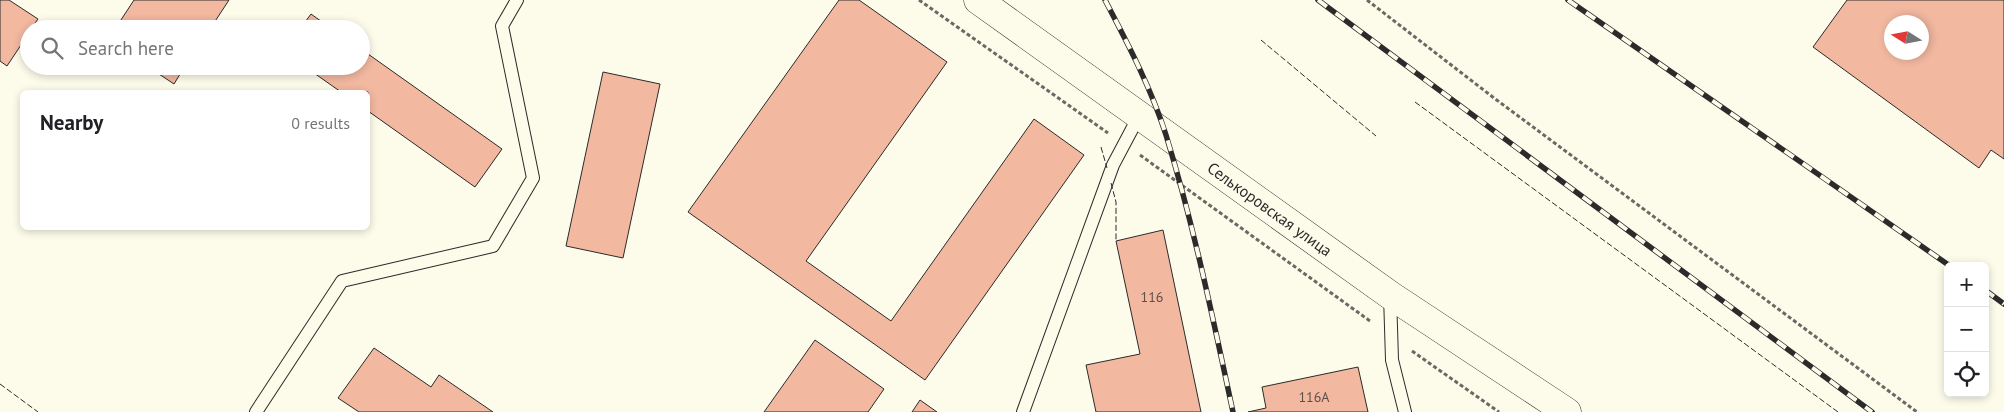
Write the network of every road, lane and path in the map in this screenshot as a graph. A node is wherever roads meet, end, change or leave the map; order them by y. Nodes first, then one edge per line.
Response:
1 (517, 0) edge
2 (919, 0) edge
3 (978, 0) edge
4 (1368, 0) edge
5 (1139, 116) junction
6 (1124, 144) junction
7 (1390, 295) junction
8 (1391, 336) junction
9 (256, 412) edge
10 (1023, 412) edge
11 (1405, 412) edge
12 (1499, 412) edge
13 (1567, 412) edge
14 (1917, 412) edge

1 - 9 lane
2 - 6 path
3 - 5 main road, Селькоровская улица
4 - 14 path
5 - 6 lane
5 - 7 main road, Селькоровская улица
6 - 8 path
6 - 10 lane
7 - 8 lane
7 - 13 main road, Селькоровская улица
8 - 11 lane
8 - 12 path

